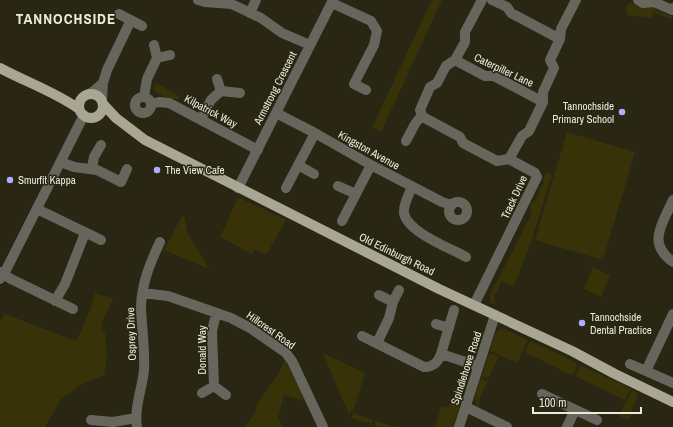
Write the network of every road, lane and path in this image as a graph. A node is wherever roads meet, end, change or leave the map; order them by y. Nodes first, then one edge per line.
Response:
1 (198, 0) edge
2 (256, 0) edge
3 (482, 0) edge
4 (492, 0) edge
5 (576, 0) edge
6 (638, 0) edge
7 (333, 2) edge
8 (673, 8) edge
9 (250, 13) junction
10 (119, 14) dead end
11 (131, 20) junction
12 (142, 26) dead end
13 (560, 39) junction
14 (154, 45) dead end
15 (310, 45) junction
16 (170, 55) dead end
17 (157, 58) junction
18 (455, 60) junction
19 (0, 68) edge
20 (217, 79) dead end
21 (103, 83) junction
22 (366, 90) dead end
23 (221, 91) junction
24 (240, 93) dead end
25 (88, 94) junction
26 (62, 97) junction
27 (102, 102) junction
28 (543, 102) junction
29 (82, 112) junction
30 (276, 112) junction
31 (422, 115) junction
32 (98, 116) junction
33 (116, 118) junction
34 (200, 119) junction
35 (315, 133) junction
36 (406, 140) dead end
37 (101, 145) dead end
38 (258, 150) junction
39 (509, 159) junction
40 (61, 162) junction
41 (298, 165) junction
42 (370, 165) junction
43 (92, 168) junction
44 (128, 169) dead end
45 (314, 174) dead end
46 (338, 186) dead end
47 (412, 187) junction
48 (238, 188) junction
49 (286, 188) dead end
50 (356, 194) junction
51 (673, 200) edge
52 (452, 205) dead end
53 (38, 209) junction
54 (342, 221) dead end
55 (85, 233) junction
56 (101, 240) dead end
57 (160, 242) dead end
58 (466, 256) dead end
59 (673, 262) edge
60 (1, 275) edge
61 (399, 290) dead end
62 (142, 293) junction
63 (379, 295) dead end
64 (56, 301) junction
65 (393, 302) junction
66 (474, 305) junction
67 (73, 309) dead end
68 (454, 310) dead end
69 (216, 314) junction
70 (673, 314) edge
71 (495, 315) junction
72 (436, 324) dead end
73 (449, 328) junction
74 (362, 336) dead end
75 (376, 343) junction
76 (441, 354) junction
77 (630, 364) dead end
78 (478, 366) junction
79 (646, 371) junction
80 (673, 383) edge
81 (214, 386) junction
82 (202, 393) dead end
83 (542, 394) dead end
84 (226, 395) dead end
85 (673, 402) edge
86 (466, 408) junction
87 (575, 410) junction
88 (91, 420) dead end
89 (596, 420) dead end
90 (136, 422) edge
91 (323, 427) edge
92 (459, 427) edge
93 (507, 427) edge
94 (567, 427) edge

1 - 9 street
2 - 9 street
3 - 18 street
4 - 13 street
5 - 13 street
6 - 8 street
7 - 15 street, Armstrong Crescent
7 - 22 street
9 - 15 street
10 - 11 street
11 - 12 street
11 - 21 street
13 - 28 street
14 - 17 street
15 - 30 street, Armstrong Crescent
16 - 17 street
17 - 34 street, Kilpatrick Way
18 - 28 street, Caterpiller Lane
18 - 31 street
19 - 26 main road
20 - 23 street
21 - 25 street
21 - 27 street
23 - 24 street
23 - 34 street
25 - 26 main road
25 - 27 main road, Old Edinburgh Road
25 - 29 main road
26 - 29 main road
27 - 32 main road
27 - 33 main road, Old Edinburgh Road
28 - 39 street
29 - 32 main road
29 - 40 street
30 - 35 street, Kingston Avenue
30 - 38 street, Armstrong Crescent
31 - 36 street
31 - 39 street, Track Drive
32 - 33 main road
33 - 48 main road, Old Edinburgh Road
34 - 38 street, Kilpatrick Way
35 - 41 street
35 - 42 street, Kingston Avenue
37 - 43 street
38 - 48 street, Armstrong Crescent
39 - 66 street, Track Drive
40 - 43 street
40 - 53 street
41 - 45 street
41 - 49 street
42 - 47 street, Kingston Avenue
42 - 50 street
43 - 44 street
46 - 50 street
47 - 52 street, Kingston Avenue
47 - 58 street
48 - 66 main road, Old Edinburgh Road
50 - 54 street
51 - 59 street
53 - 55 street
53 - 60 street
55 - 56 street
55 - 64 street
57 - 62 street, Osprey Drive
60 - 64 street
61 - 65 street
62 - 69 street, Hillcrest Road
62 - 90 street, Osprey Drive
63 - 65 street
64 - 67 street
65 - 75 street
66 - 71 main road, Old Edinburgh Road
68 - 73 street
69 - 81 street, Donald Way
69 - 91 street, Hillcrest Road
70 - 79 street
71 - 78 street, Spindlehowe Road
71 - 85 main road, Old Edinburgh Road
72 - 73 street
73 - 76 street
74 - 75 street
75 - 76 street
76 - 78 street
77 - 79 street
78 - 86 street, Spindlehowe Road
79 - 80 street
81 - 82 street, Donald Way
81 - 84 street, Donald Way
83 - 87 street
86 - 92 street, Spindlehowe Road
86 - 93 street
87 - 89 street
87 - 94 street
88 - 90 street

